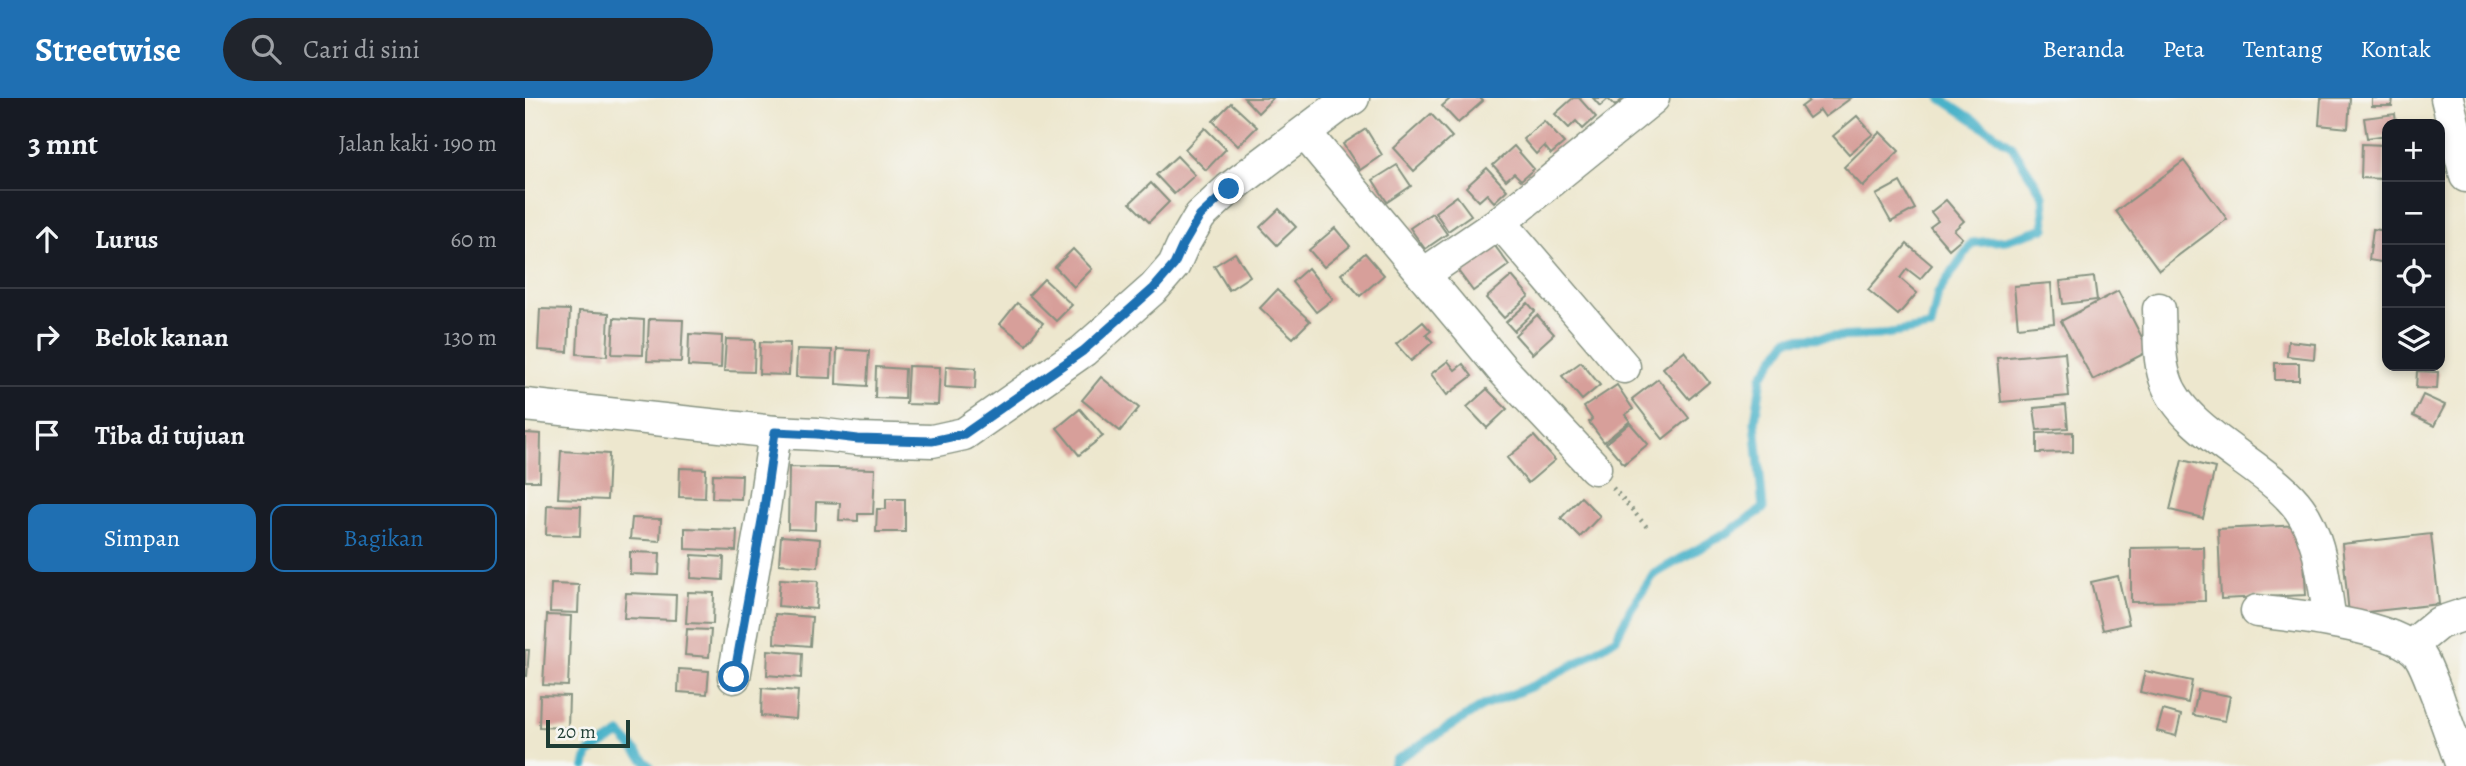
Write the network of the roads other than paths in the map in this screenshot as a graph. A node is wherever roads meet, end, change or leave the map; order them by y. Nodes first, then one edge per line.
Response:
1 (1353, 98) edge
2 (1653, 98) edge
3 (2447, 98) edge
4 (1305, 133) junction
5 (2466, 176) edge
6 (1500, 222) junction
7 (1423, 274) junction
8 (2159, 309) dead end
9 (1623, 367) dead end
10 (525, 405) edge
11 (775, 432) junction
12 (1595, 468) road end
13 (2257, 611) dead end
14 (2466, 614) edge
15 (2330, 620) junction
16 (2411, 646) junction
17 (734, 677) dead end
18 (2462, 766) edge

1 - 4 street
2 - 6 street
3 - 5 street
4 - 7 street
4 - 11 street
6 - 7 street
6 - 9 street
7 - 12 street
8 - 15 street
10 - 11 street
11 - 17 street
13 - 15 street
14 - 16 street
15 - 16 street
16 - 18 street

